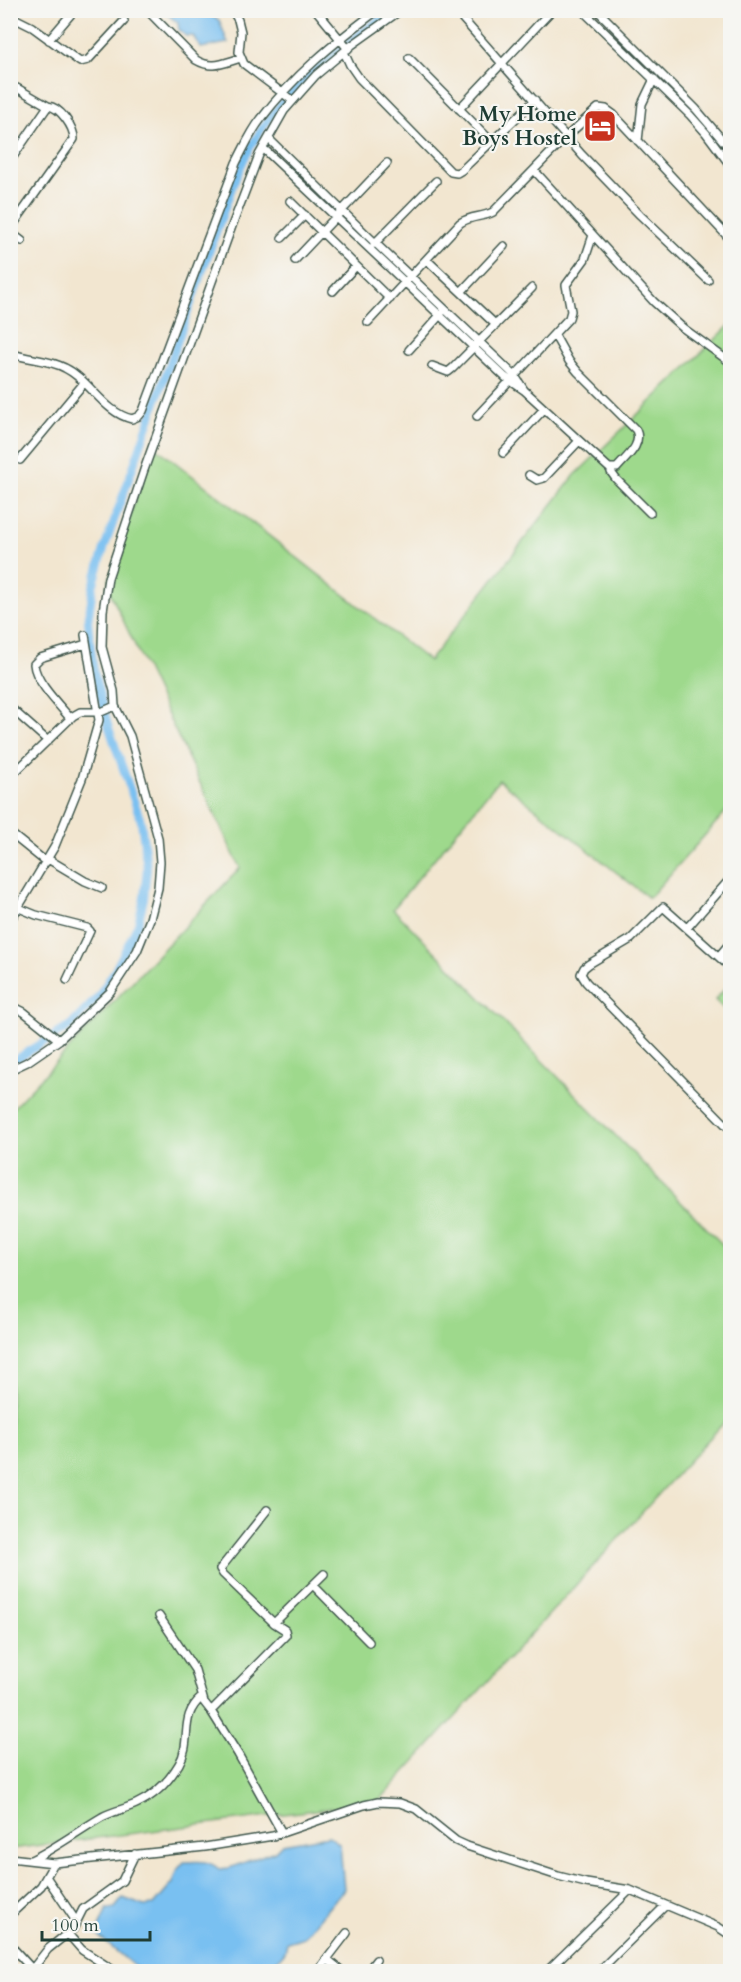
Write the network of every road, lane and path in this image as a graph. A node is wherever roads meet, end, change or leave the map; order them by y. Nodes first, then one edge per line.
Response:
1 (16, 10) edge
2 (147, 10) edge
3 (232, 10) edge
4 (316, 10) edge
5 (378, 10) edge
6 (401, 10) edge
7 (455, 10) edge
8 (552, 10) edge
9 (582, 10) edge
10 (597, 10) edge
11 (72, 14) dead end
12 (11, 16) edge
13 (124, 21) dead end
14 (49, 40) junction
15 (344, 46) junction
16 (409, 57) dead end
17 (241, 58) junction
18 (501, 63) junction
19 (654, 79) junction
20 (10, 89) edge
21 (287, 97) junction
22 (535, 100) junction
23 (48, 106) junction
24 (459, 109) junction
25 (567, 136) junction
26 (268, 139) junction
27 (638, 141) junction
28 (492, 142) junction
29 (263, 148) junction
30 (730, 149) edge
31 (10, 161) edge
32 (387, 163) dead end
33 (730, 165) edge
34 (534, 170) junction
35 (436, 181) dead end
36 (290, 201) dead end
37 (338, 213) junction
38 (305, 215) junction
39 (10, 231) edge
40 (321, 231) junction
41 (593, 235) junction
42 (282, 238) dead end
43 (730, 239) edge
44 (22, 241) dead end
45 (372, 246) junction
46 (504, 246) dead end
47 (295, 260) dead end
48 (427, 260) junction
49 (356, 266) junction
50 (411, 277) junction
51 (708, 280) dead end
52 (405, 283) junction
53 (532, 288) dead end
54 (333, 291) dead end
55 (461, 292) junction
56 (390, 299) junction
57 (442, 312) junction
58 (368, 322) dead end
59 (496, 325) junction
60 (554, 334) junction
61 (476, 345) junction
62 (409, 350) dead end
63 (10, 353) edge
64 (730, 362) edge
65 (432, 366) dead end
66 (513, 379) junction
67 (84, 382) junction
68 (544, 409) junction
69 (477, 416) dead end
70 (579, 441) junction
71 (503, 453) dead end
72 (20, 460) dead end
73 (612, 469) junction
74 (529, 475) dead end
75 (650, 513) dead end
76 (85, 635) dead end
77 (86, 644) junction
78 (115, 706) junction
79 (12, 709) edge
80 (102, 711) junction
81 (70, 718) junction
82 (48, 741) junction
83 (10, 777) edge
84 (10, 833) edge
85 (47, 860) junction
86 (730, 879) edge
87 (102, 888) dead end
88 (14, 914) edge
89 (687, 928) junction
90 (730, 943) edge
91 (718, 956) junction
92 (730, 967) edge
93 (67, 980) dead end
94 (10, 1005) edge
95 (55, 1037) junction
96 (10, 1070) edge
97 (727, 1126) dead end
98 (267, 1510) dead end
99 (324, 1574) dead end
100 (313, 1585) junction
101 (159, 1616) dead end
102 (274, 1623) junction
103 (369, 1642) dead end
104 (202, 1697) junction
105 (211, 1711) junction
106 (282, 1833) junction
107 (135, 1854) junction
108 (10, 1858) edge
109 (30, 1860) junction
110 (54, 1863) junction
111 (47, 1878) junction
112 (630, 1890) junction
113 (665, 1906) junction
114 (10, 1915) edge
115 (76, 1921) junction
116 (347, 1933) dead end
117 (68, 1934) junction
118 (730, 1935) edge
119 (10, 1945) edge
120 (327, 1959) junction
121 (376, 1960) dead end
122 (31, 1970) edge
123 (116, 1971) edge
124 (317, 1971) edge
125 (343, 1971) edge
126 (367, 1971) edge
127 (546, 1971) edge
128 (598, 1971) edge

1 - 12 street
2 - 17 street
3 - 17 street
4 - 15 street
5 - 15 street
6 - 15 street
7 - 18 street
8 - 18 street
9 - 19 street
10 - 30 street
11 - 14 street
12 - 14 street
13 - 14 street
15 - 21 street
15 - 21 street
15 - 28 street
16 - 24 street
17 - 21 street
18 - 22 street
18 - 24 street
19 - 27 street
19 - 33 street
20 - 23 street
21 - 26 street
21 - 67 street
22 - 25 street
22 - 28 street
23 - 31 street
23 - 39 street
24 - 28 street
25 - 27 street
25 - 34 street
25 - 51 street
26 - 29 street
26 - 37 street
27 - 43 street
29 - 37 street
29 - 78 street
32 - 37 street
34 - 41 street
34 - 48 street
35 - 45 street
36 - 38 street
37 - 40 street
37 - 45 street
38 - 40 street
38 - 42 street
39 - 44 street
40 - 47 street
40 - 49 street
41 - 60 street
41 - 64 street
45 - 50 street
45 - 52 street
46 - 55 street
48 - 50 street
48 - 55 street
49 - 54 street
49 - 56 street
50 - 52 street
50 - 57 street
52 - 56 street
52 - 57 street
53 - 59 street
55 - 59 street
56 - 58 street
57 - 61 street
57 - 62 street
59 - 61 street
60 - 66 street
60 - 73 street
61 - 65 street
61 - 66 street
63 - 67 street
66 - 68 street
66 - 69 street
67 - 72 street
68 - 70 street
68 - 71 street
70 - 73 street
70 - 74 street
73 - 75 street
76 - 77 street
77 - 80 street
77 - 81 street
78 - 80 street
78 - 95 street
79 - 82 street
80 - 81 street
80 - 85 street
81 - 82 street
82 - 83 street
84 - 85 street
85 - 87 street
85 - 88 street
86 - 89 street
88 - 93 street
89 - 91 street
89 - 97 street
90 - 91 street
91 - 92 street
94 - 95 street
95 - 96 street
98 - 102 street
99 - 100 street
100 - 102 street
100 - 103 street
101 - 104 street
102 - 105 street
104 - 105 street
104 - 109 street
105 - 106 street
106 - 107 street
106 - 112 street
107 - 110 street
107 - 115 street
108 - 109 street
109 - 110 street
110 - 111 street
111 - 114 street
111 - 115 street
112 - 113 street
112 - 127 street
113 - 118 street
113 - 128 street
115 - 117 street
116 - 120 street
117 - 122 street
117 - 123 street
119 - 122 street
120 - 124 street
120 - 125 street
121 - 126 street

